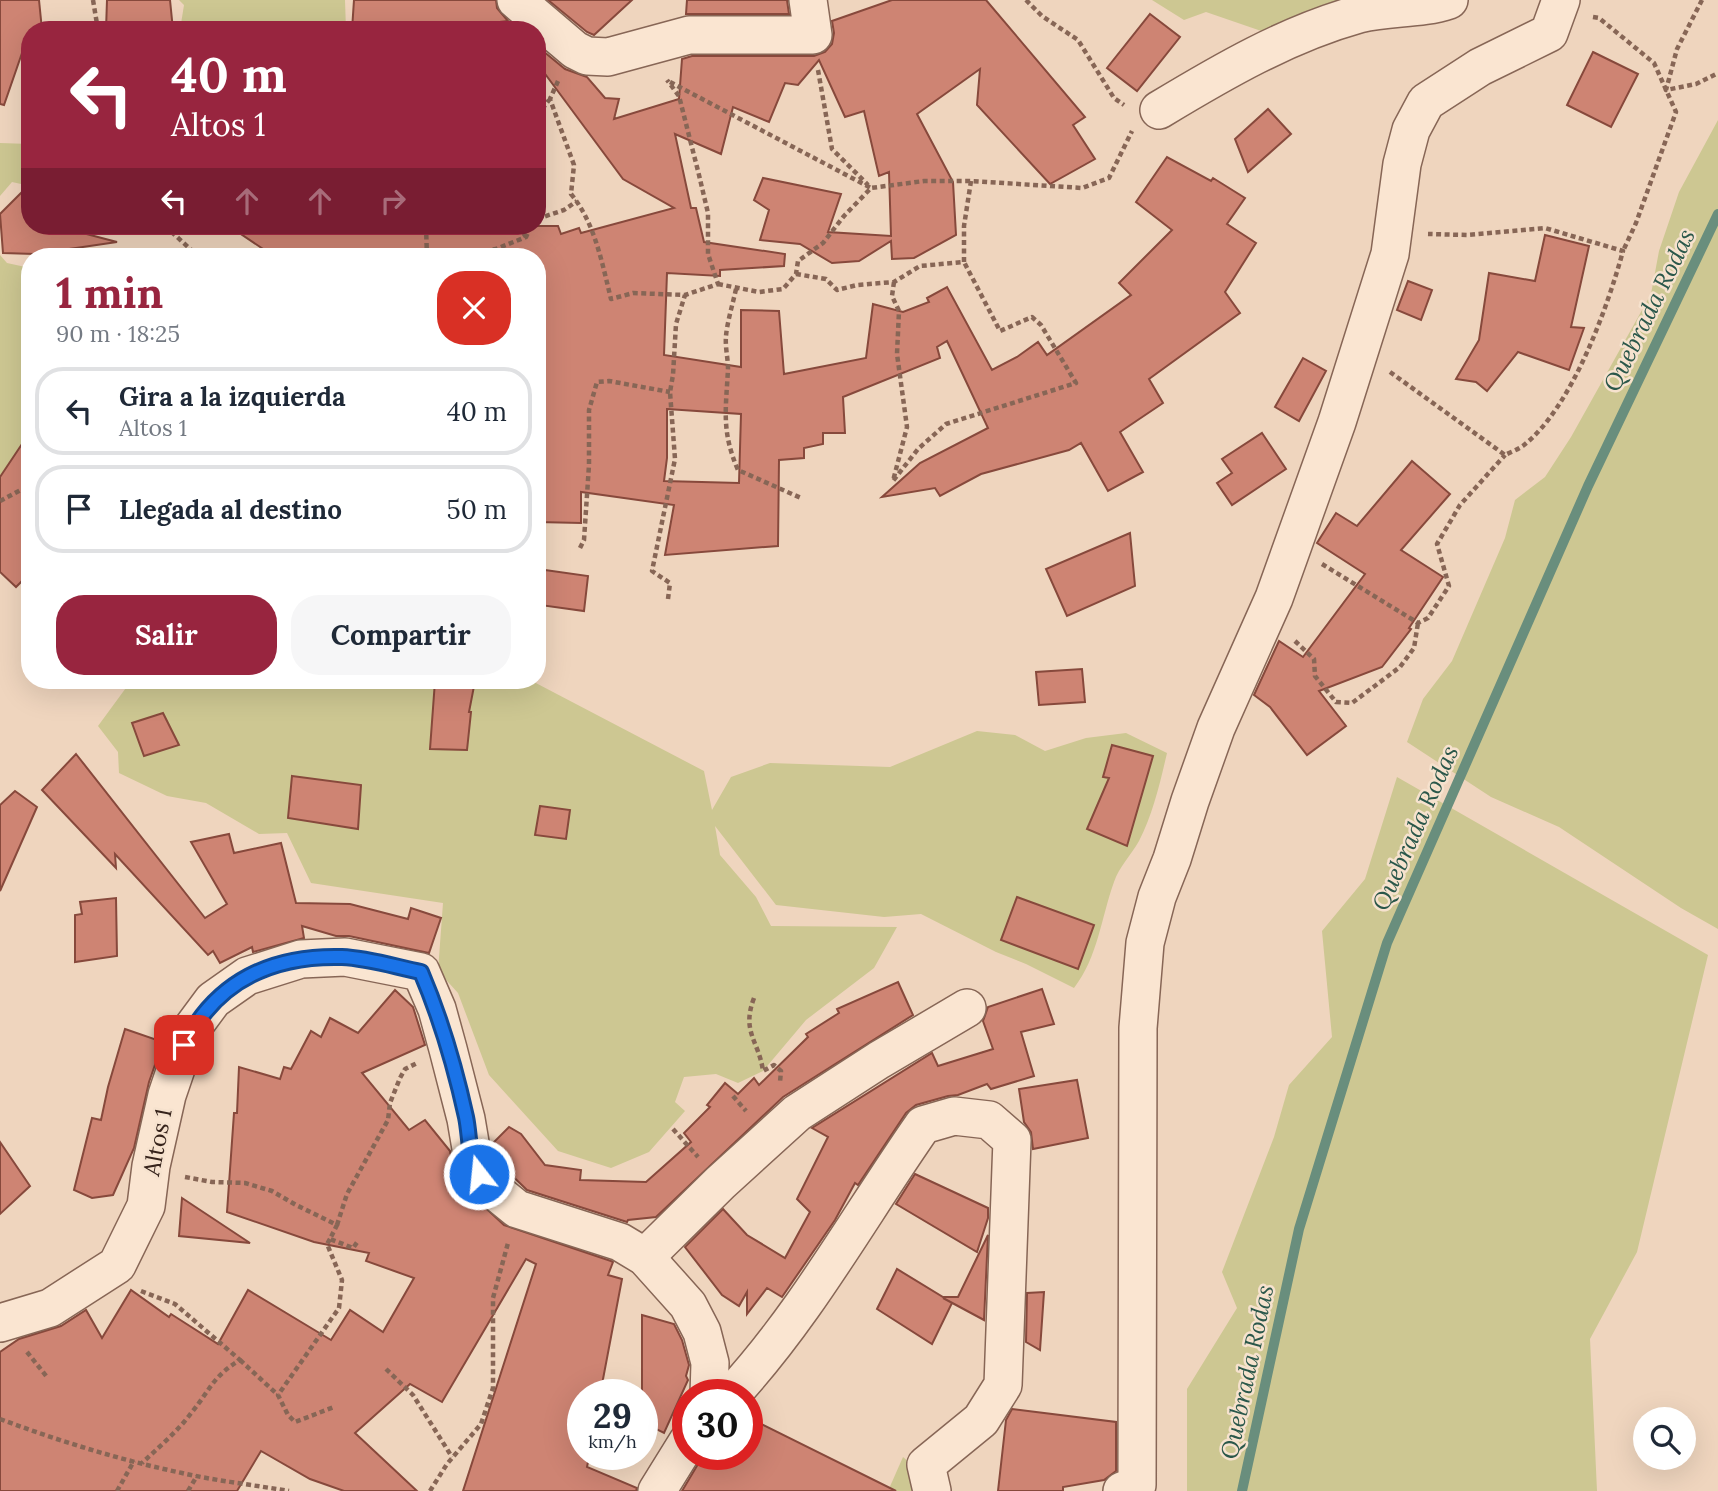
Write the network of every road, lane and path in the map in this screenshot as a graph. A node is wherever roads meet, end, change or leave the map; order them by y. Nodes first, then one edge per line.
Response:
1 (93, 0) edge
2 (516, 0) edge
3 (807, 0) edge
4 (1026, 0) edge
5 (1450, 0) edge
6 (1702, 0) edge
7 (1559, 7) edge
8 (96, 21) edge
9 (813, 35) junction
10 (592, 53) junction
11 (1718, 73) edge
12 (667, 80) junction
13 (1666, 90) junction
14 (550, 99) junction
15 (546, 104) edge
16 (1152, 116) junction
17 (971, 181) junction
18 (871, 188) junction
19 (577, 201) junction
20 (546, 216) edge
21 (1394, 226) junction
22 (175, 235) edge
23 (526, 237) edge
24 (189, 248) edge
25 (498, 248) edge
26 (1623, 251) junction
27 (964, 262) junction
28 (796, 274) junction
29 (894, 282) junction
30 (718, 284) junction
31 (736, 289) junction
32 (685, 295) junction
33 (1359, 350) junction
34 (670, 392) junction
35 (1505, 455) junction
36 (21, 490) edge
37 (802, 498) dead end
38 (0, 501) edge
39 (1292, 547) junction
40 (580, 548) dead end
41 (668, 599) dead end
42 (1266, 617) junction
43 (1418, 623) junction
44 (754, 998) dead end
45 (967, 1008) dead end
46 (448, 1049) junction
47 (782, 1087) dead end
48 (150, 1166) junction
49 (517, 1209) junction
50 (337, 1225) junction
51 (330, 1239) junction
52 (358, 1241) dead end
53 (645, 1257) junction
54 (117, 1265) junction
55 (0, 1322) edge
56 (240, 1360) junction
57 (386, 1369) dead end
58 (710, 1379) edge
59 (746, 1379) edge
60 (278, 1395) junction
61 (334, 1407) dead end
62 (0, 1419) edge
63 (452, 1457) junction
64 (134, 1461) junction
65 (142, 1463) junction
66 (672, 1467) edge
67 (197, 1476) junction
68 (117, 1491) edge
69 (188, 1491) edge
70 (287, 1491) edge
71 (430, 1491) edge
72 (657, 1491) edge
73 (932, 1491) edge
74 (1122, 1491) edge

1 - 8 path
2 - 10 street
3 - 9 street
4 - 16 path
5 - 16 street
6 - 13 path
7 - 13 path
7 - 21 street
9 - 10 street
9 - 18 path
10 - 12 path
10 - 14 path
11 - 13 path
12 - 18 path
12 - 30 path
13 - 26 path
14 - 15 path
14 - 19 path
16 - 17 path
17 - 18 path
17 - 27 path
18 - 28 path
19 - 20 path
19 - 32 path
21 - 26 path
21 - 33 street
22 - 24 path
23 - 25 path
26 - 35 path
27 - 29 path
27 - 29 path
28 - 29 path
28 - 31 path
30 - 31 path
30 - 32 path
31 - 37 path
32 - 34 path
33 - 35 path
33 - 39 street
34 - 40 path
34 - 41 path
35 - 43 path
36 - 38 path
39 - 42 street
39 - 43 path
42 - 43 path
42 - 74 street
44 - 47 path
45 - 53 street
46 - 48 street, Altos 1
46 - 49 street, Altos 1
46 - 50 path
48 - 50 path
48 - 54 street, Altos 1
49 - 53 street, Altos 1
49 - 63 path
50 - 51 path
51 - 52 path
51 - 60 path
53 - 58 street, Altos 1
54 - 55 street
54 - 56 path
56 - 60 path
56 - 65 path
57 - 63 path
59 - 73 street
60 - 61 path
62 - 64 path
63 - 71 path
64 - 65 path
64 - 68 path
65 - 67 path
66 - 72 street
67 - 69 path
67 - 70 path

